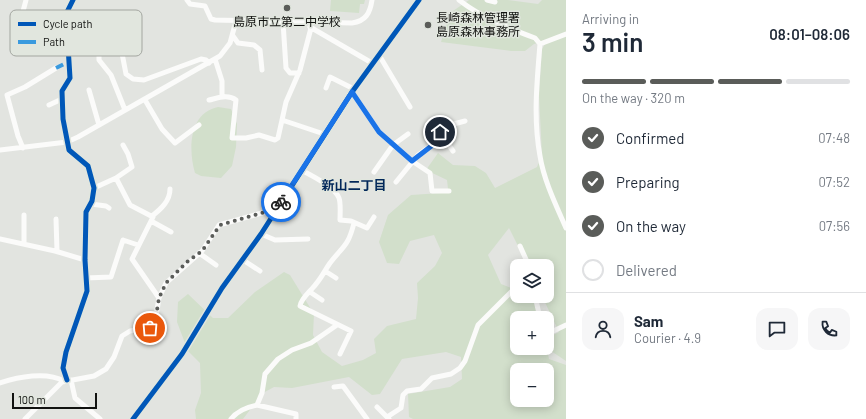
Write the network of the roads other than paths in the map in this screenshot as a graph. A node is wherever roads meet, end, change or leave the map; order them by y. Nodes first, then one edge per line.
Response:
1 (26, 0) edge
2 (73, 0) edge
3 (187, 0) edge
4 (372, 0) edge
5 (419, 0) edge
6 (459, 0) edge
7 (487, 0) edge
8 (495, 2) dead end
9 (23, 10) edge
10 (68, 10) edge
11 (236, 21) junction
12 (284, 22) junction
13 (304, 23) junction
14 (311, 28) junction
15 (566, 34) edge
16 (233, 36) junction
17 (540, 44) junction
18 (379, 55) junction
19 (68, 56) edge
20 (99, 56) edge
21 (123, 56) edge
22 (215, 59) junction
23 (209, 63) junction
24 (372, 63) junction
25 (56, 68) dead end
26 (262, 70) dead end
27 (299, 73) junction
28 (326, 88) dead end
29 (89, 90) dead end
30 (353, 91) junction
31 (7, 95) junction
32 (222, 97) junction
33 (0, 98) edge
34 (62, 99) junction
35 (145, 100) junction
36 (209, 100) dead end
37 (49, 104) dead end
38 (410, 107) dead end
39 (125, 110) junction
40 (282, 120) junction
41 (465, 120) dead end
42 (99, 125) junction
43 (199, 125) dead end
44 (324, 134) junction
45 (408, 134) dead end
46 (443, 137) junction
47 (67, 142) junction
48 (393, 145) junction
49 (123, 146) dead end
50 (23, 148) junction
51 (0, 150) edge
52 (453, 151) dead end
53 (412, 161) junction
54 (301, 170) junction
55 (374, 172) dead end
56 (116, 178) junction
57 (396, 182) dead end
58 (94, 188) junction
59 (170, 189) dead end
60 (449, 191) dead end
61 (91, 204) junction
62 (109, 208) dead end
63 (276, 209) junction
64 (24, 215) dead end
65 (374, 217) dead end
66 (56, 219) dead end
67 (151, 219) junction
68 (354, 224) junction
69 (566, 228) edge
70 (172, 232) dead end
71 (261, 234) junction
72 (0, 240) edge
73 (308, 240) dead end
74 (24, 243) junction
75 (138, 246) junction
76 (520, 246) dead end
77 (57, 251) junction
78 (199, 253) junction
79 (526, 259) edge
80 (85, 260) junction
81 (243, 260) junction
82 (216, 265) dead end
83 (260, 271) dead end
84 (325, 271) junction
85 (86, 278) junction
86 (336, 278) dead end
87 (310, 292) junction
88 (510, 293) edge
89 (159, 298) junction
90 (322, 300) dead end
91 (337, 325) junction
92 (566, 325) edge
93 (554, 331) edge
94 (340, 354) dead end
95 (67, 380) junction
96 (0, 383) edge
97 (334, 387) dead end
98 (257, 405) junction
99 (377, 407) dead end
100 (386, 418) edge
101 (25, 419) edge
102 (100, 419) edge
103 (133, 419) edge
104 (231, 419) edge
105 (296, 419) edge
106 (367, 419) edge

1 - 9 street
2 - 10 street
3 - 11 street
4 - 13 street
5 - 18 street
6 - 17 street
7 - 8 street
11 - 12 street
11 - 16 street
12 - 13 street
12 - 27 street
13 - 14 street
14 - 24 street
14 - 27 street
15 - 17 street
16 - 22 street
16 - 26 street
17 - 69 street
18 - 24 street
18 - 38 street
19 - 34 street
20 - 39 street
21 - 23 street
22 - 23 street
22 - 32 street
23 - 35 street
24 - 30 street
25 - 31 street
27 - 40 street
28 - 30 street
29 - 42 street
30 - 44 street
30 - 48 street
31 - 33 street
31 - 50 street
32 - 36 street
32 - 40 street
34 - 37 street
34 - 47 street
35 - 39 street
35 - 43 street
39 - 42 street
40 - 44 street
41 - 46 street
42 - 47 street
44 - 54 street
45 - 48 street
46 - 52 street
46 - 53 street
47 - 50 street
47 - 58 street
48 - 53 street
48 - 55 street
49 - 56 street
50 - 51 street
53 - 57 street
53 - 60 street
54 - 63 street
54 - 68 street
56 - 58 street
56 - 67 street
58 - 61 street
59 - 67 street
61 - 62 street
61 - 80 street
63 - 71 street
63 - 78 street
64 - 74 street
65 - 68 street
66 - 77 street
67 - 70 street
67 - 75 street
68 - 84 street
71 - 73 street
71 - 81 street
72 - 74 street
74 - 77 street
75 - 85 street
75 - 89 street
76 - 79 street
77 - 80 street
78 - 82 street
78 - 89 street
80 - 85 street
81 - 83 street
81 - 103 street
84 - 86 street
84 - 87 street
85 - 95 street
87 - 90 street
87 - 91 street
88 - 100 street
89 - 95 street
91 - 94 street
91 - 98 street
92 - 93 street
95 - 96 street
95 - 101 street
95 - 102 street
97 - 106 street
98 - 104 street
98 - 105 street
99 - 100 street

